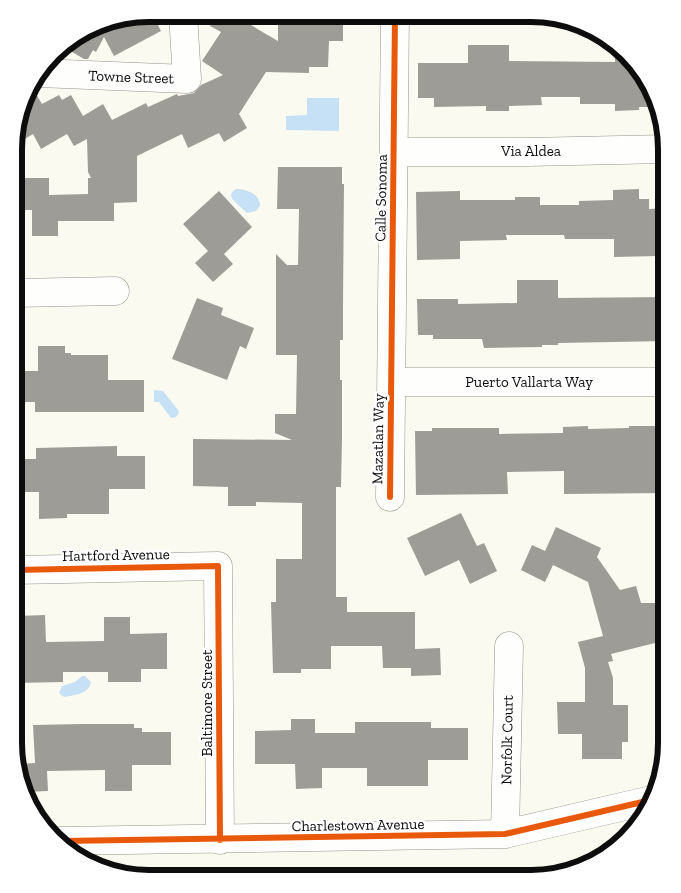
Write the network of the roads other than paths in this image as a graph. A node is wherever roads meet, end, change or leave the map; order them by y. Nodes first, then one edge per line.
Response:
1 (395, 22) edge
2 (184, 23) edge
3 (48, 73) edge
4 (658, 149) edge
5 (394, 152) junction
6 (114, 291) dead end
7 (22, 292) edge
8 (392, 382) junction
9 (658, 382) edge
10 (390, 497) dead end
11 (218, 566) joint
12 (22, 570) edge
13 (509, 646) dead end
14 (644, 802) edge
15 (505, 834) junction
16 (220, 840) junction
17 (70, 842) edge

1 - 5 street, Calle Sonoma
2 - 3 street, Towne Street
4 - 5 street, Via Aldea
5 - 8 street, Calle Sonoma
6 - 7 street
8 - 9 street, Puerto Vallarta Way
8 - 10 street, Mazatlan Way
11 - 12 street, Hartford Avenue
11 - 16 street, Baltimore Street
13 - 15 street, Norfolk Court
14 - 15 street, Charlestown Avenue
15 - 16 street, Charlestown Avenue
16 - 17 street, Charlestown Avenue

